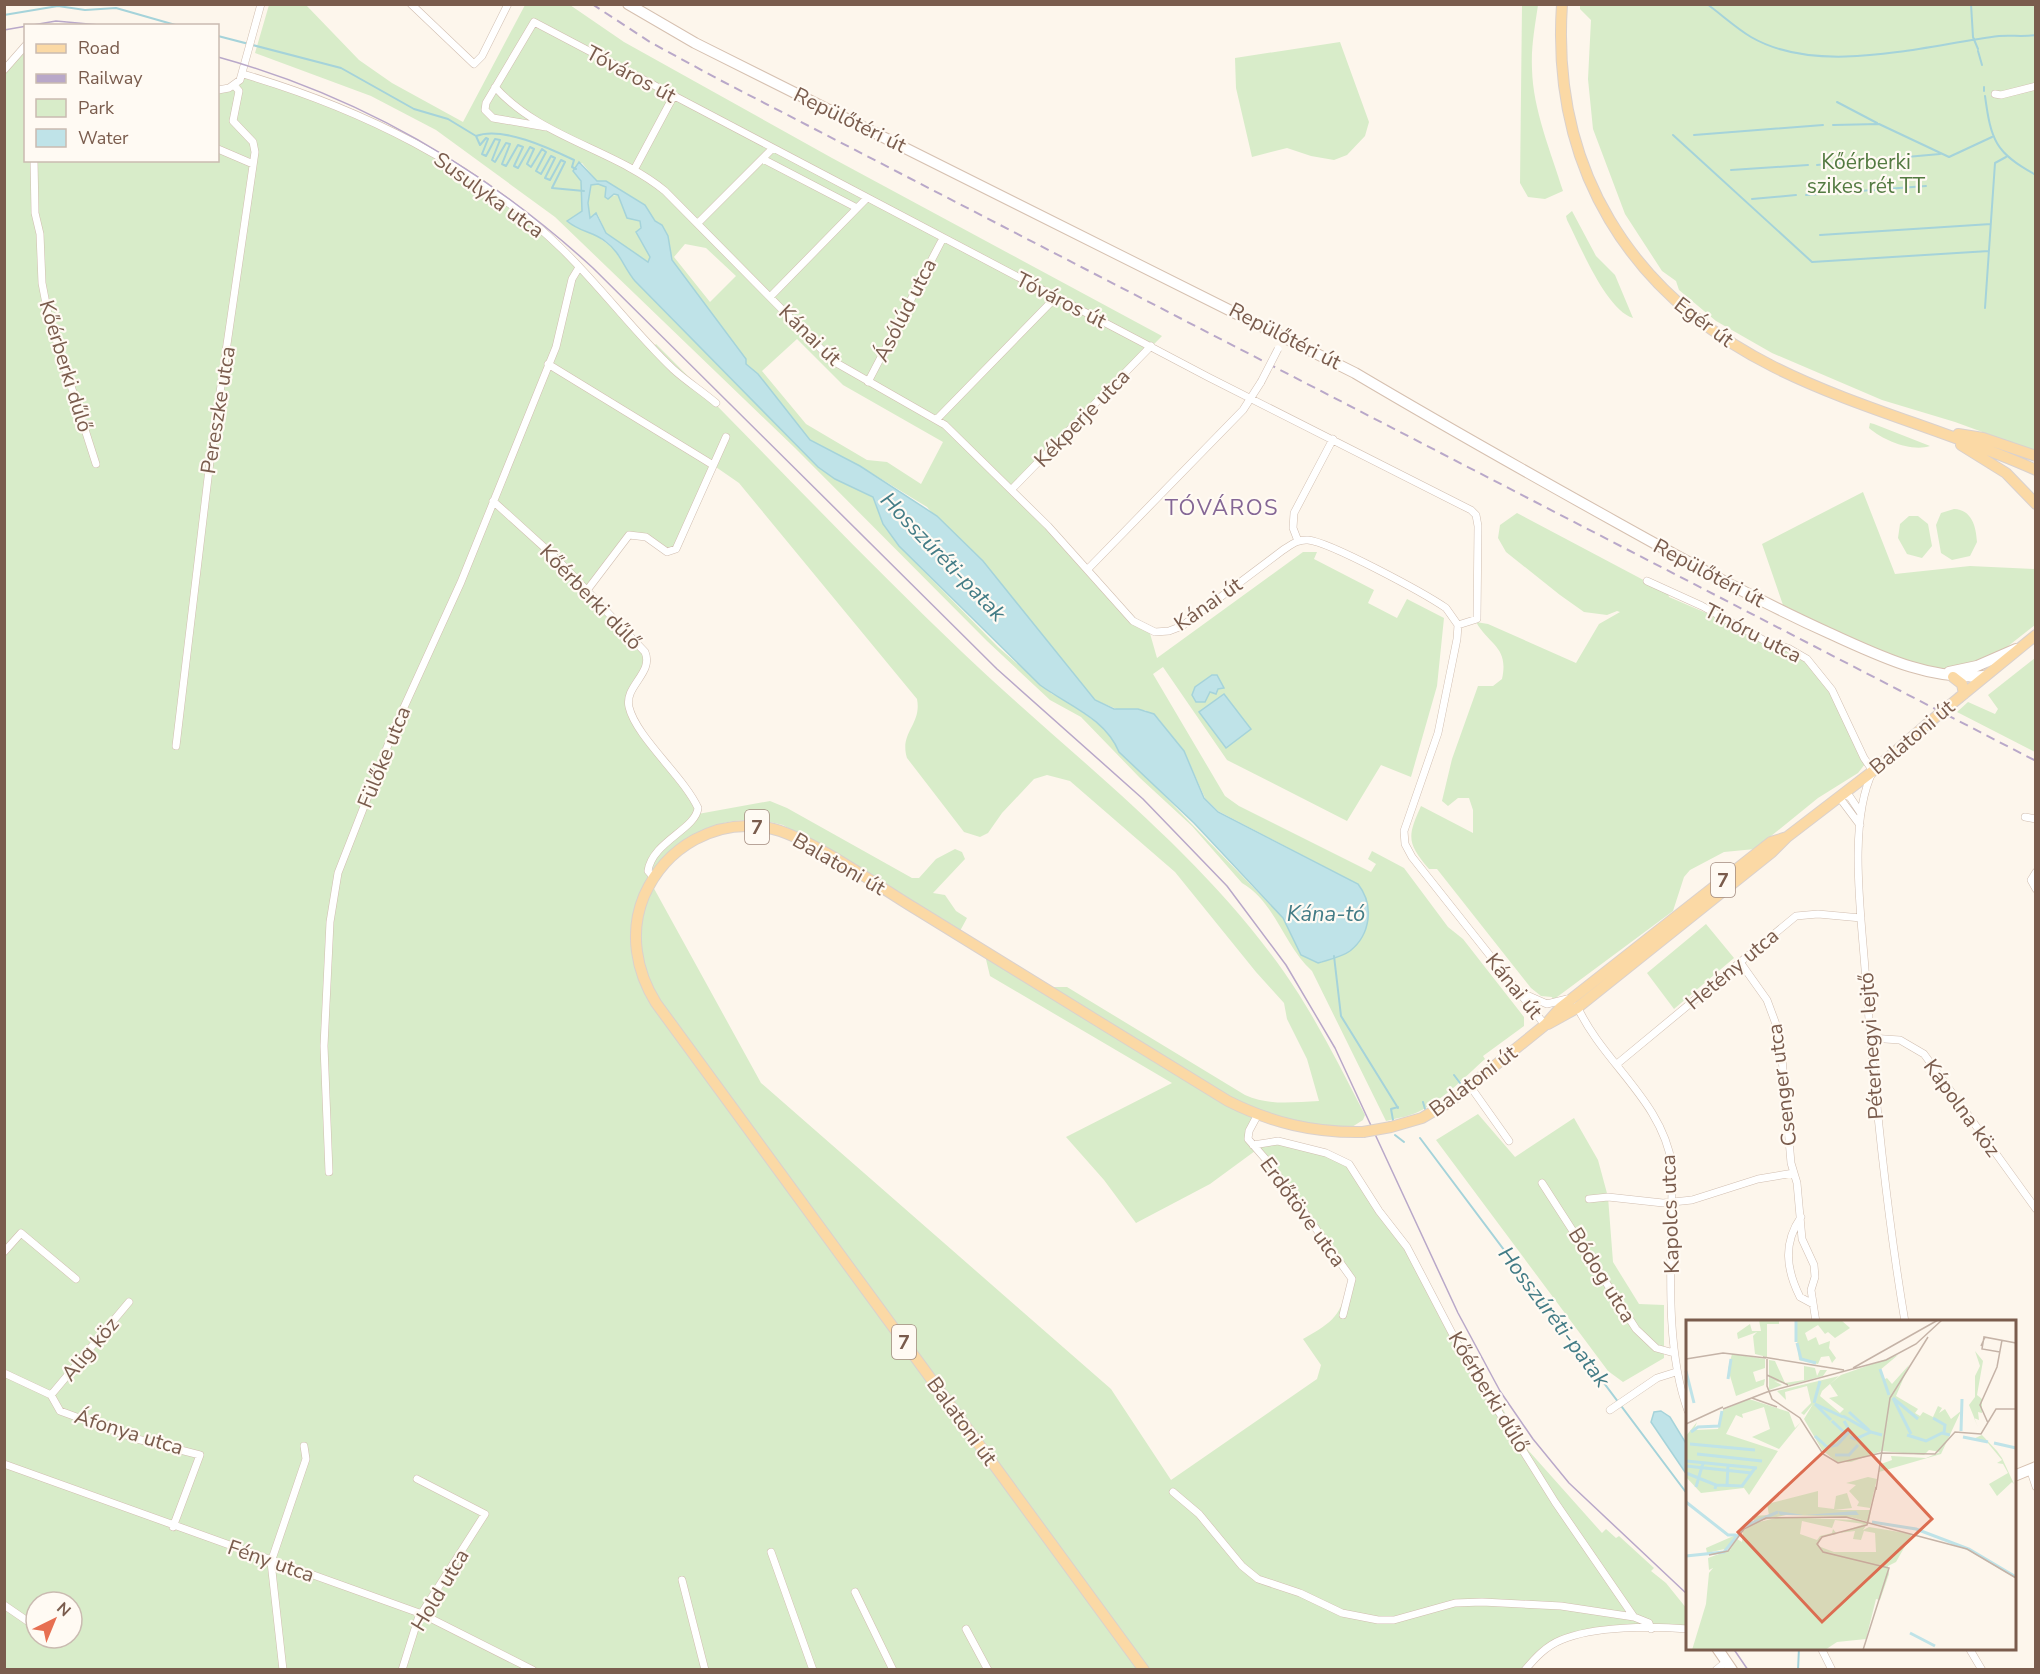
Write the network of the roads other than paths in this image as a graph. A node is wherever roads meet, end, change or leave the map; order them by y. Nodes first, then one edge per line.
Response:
1 (261, 4) edge
2 (411, 4) edge
3 (508, 4) edge
4 (628, 4) edge
5 (1562, 4) edge
6 (24, 47) edge
7 (4, 70) edge
8 (243, 74) junction
9 (234, 85) junction
10 (2036, 86) edge
11 (495, 87) junction
12 (219, 90) edge
13 (1995, 94) dead end
14 (673, 97) junction
15 (549, 127) junction
16 (219, 149) edge
17 (772, 149) junction
18 (763, 159) junction
19 (34, 162) edge
20 (253, 164) junction
21 (634, 170) junction
22 (867, 198) junction
23 (857, 208) junction
24 (698, 223) junction
25 (943, 238) junction
26 (578, 269) junction
27 (770, 297) junction
28 (1056, 297) junction
29 (1285, 336) junction
30 (1151, 346) junction
31 (548, 364) junction
32 (868, 382) junction
33 (1252, 398) junction
34 (716, 403) dead end
35 (937, 419) junction
36 (1938, 431) junction
37 (726, 437) dead end
38 (1333, 439) junction
39 (2036, 456) edge
40 (96, 464) dead end
41 (713, 465) junction
42 (2036, 470) edge
43 (1012, 489) junction
44 (493, 501) junction
45 (2036, 504) edge
46 (1298, 541) junction
47 (1088, 569) junction
48 (1647, 581) dead end
49 (588, 589) junction
50 (1458, 625) junction
51 (2036, 635) edge
52 (2023, 646) junction
53 (1937, 674) junction
54 (1985, 676) junction
55 (1953, 677) junction
56 (1962, 695) junction
57 (176, 746) dead end
58 (1873, 771) junction
59 (1841, 796) junction
60 (1861, 815) junction
61 (2025, 817) dead end
62 (2036, 819) edge
63 (1860, 825) junction
64 (1787, 837) junction
65 (2036, 872) edge
66 (654, 878) junction
67 (2036, 889) edge
68 (1862, 918) junction
69 (1740, 962) junction
70 (1516, 989) junction
71 (1577, 994) junction
72 (1577, 1008) junction
73 (1545, 1025) junction
74 (1870, 1038) junction
75 (1617, 1064) junction
76 (1470, 1086) junction
77 (1257, 1116) junction
78 (1509, 1141) dead end
79 (1253, 1145) junction
80 (1349, 1164) joint
81 (329, 1172) dead end
82 (1794, 1173) junction
83 (1542, 1183) dead end
84 (1589, 1199) dead end
85 (1672, 1202) junction
86 (2036, 1209) edge
87 (1801, 1217) junction
88 (4, 1252) edge
89 (76, 1279) dead end
90 (129, 1302) dead end
91 (1813, 1304) junction
92 (1343, 1315) dead end
93 (1816, 1320) edge
94 (1905, 1320) edge
95 (1674, 1353) junction
96 (1676, 1372) junction
97 (4, 1373) edge
98 (51, 1395) junction
99 (1686, 1404) edge
100 (1612, 1408) dead end
101 (304, 1446) dead end
102 (4, 1464) edge
103 (2033, 1468) edge
104 (2016, 1475) edge
105 (417, 1479) dead end
106 (2036, 1487) edge
107 (1173, 1492) dead end
108 (173, 1527) junction
109 (771, 1552) dead end
110 (271, 1562) junction
111 (682, 1581) dead end
112 (855, 1592) dead end
113 (4, 1605) edge
114 (422, 1614) junction
115 (1634, 1617) junction
116 (24, 1619) edge
117 (966, 1629) dead end
118 (1651, 1629) junction
119 (1686, 1629) edge
120 (1718, 1650) edge
121 (1822, 1650) edge
122 (1970, 1650) edge
123 (1729, 1666) edge
124 (283, 1670) edge
125 (402, 1670) edge
126 (533, 1670) edge
127 (705, 1670) edge
128 (813, 1670) edge
129 (893, 1670) edge
130 (988, 1670) edge
131 (1144, 1670) edge
132 (1525, 1670) edge
133 (1716, 1670) edge
134 (1832, 1670) edge
135 (1982, 1670) edge

1 - 8 street
2 - 3 street
4 - 29 street, Repülőtéri út
5 - 36 main road, Egér út
6 - 7 street
8 - 9 street
8 - 26 street, Susulyka utca
9 - 12 street
9 - 20 street, Pereszke utca
10 - 13 street
11 - 14 street, Tóváros út
11 - 15 street, Kánai út
11 - 15 street, Kánai út
14 - 17 street, Tóváros út
14 - 21 street
15 - 21 street, Kánai út
16 - 20 street
17 - 18 street
17 - 22 street, Tóváros út
18 - 23 street
18 - 24 street
19 - 40 street, Kőérberki dűlő
20 - 57 street, Pereszke utca
21 - 24 street, Kánai út
22 - 23 street
22 - 25 street, Tóváros út
23 - 27 street
24 - 27 street, Kánai út
25 - 28 street, Tóváros út
25 - 32 street, Ásólúd utca
26 - 31 street, Fülőke utca
26 - 34 street, Susulyka utca
27 - 32 street, Kánai út
28 - 30 street, Tóváros út
28 - 35 street
29 - 33 street, bridge
29 - 53 street, Repülőtéri út
30 - 33 street, Tóváros út
30 - 43 street, Kékperje utca
31 - 41 street
31 - 44 street, Fülőke utca
32 - 35 street, Kánai út
33 - 38 street, Tóváros út
33 - 47 street
35 - 43 street, Kánai út
36 - 39 main road
36 - 42 main road, Egér út
36 - 45 main road
37 - 41 street
38 - 46 street
38 - 50 street, Tóváros út
41 - 49 street
43 - 47 street, Kánai út
44 - 49 street, Kőérberki dűlő
44 - 81 street, Fülőke utca
46 - 47 street, Kánai út
46 - 50 street
48 - 58 street, Tinóru utca
49 - 66 street, Kőérberki dűlő
50 - 70 street, Kánai út
51 - 52 main road, Balatoni út / 7
52 - 53 street, Repülőtéri út
52 - 54 main road, Balatoni út / 7
53 - 55 street, Repülőtéri út
54 - 55 street, Repülőtéri út
54 - 56 main road, Balatoni út / 7
55 - 56 main road
56 - 58 main road, Balatoni út / 7, bridge
58 - 59 main road, Balatoni út / 7
58 - 60 street, Péterhegyi lejtő
59 - 60 street
59 - 63 street
59 - 64 main road, Balatoni út / 7
60 - 63 street, Péterhegyi lejtő
61 - 62 street
63 - 68 street, Péterhegyi lejtő
64 - 71 main road, Balatoni út / 7
64 - 72 main road, Balatoni út / 7
65 - 67 street
66 - 77 main road, Balatoni út / 7
66 - 131 main road, Balatoni út / 7
68 - 69 street, Hetény utca
68 - 74 street, Péterhegyi lejtő
69 - 75 street, Hetény utca
69 - 82 street, Csenger utca
70 - 71 street
70 - 73 street, Kánai út
71 - 72 street
71 - 73 main road, Balatoni út / 7
72 - 73 main road, Balatoni út / 7
72 - 75 street, Kapolcs utca
73 - 76 main road, Balatoni út / 7
74 - 86 street, Kápolna köz
74 - 94 street, Péterhegyi lejtő
75 - 85 street, Kapolcs utca
76 - 77 main road, Balatoni út / 7, bridge
76 - 78 street
77 - 79 street, Erdőtöve utca
79 - 80 street, Erdőtöve utca
79 - 92 street, Erdőtöve utca
80 - 115 street, Kőérberki dűlő
82 - 85 street
82 - 87 street, Csenger utca
83 - 95 street, Bódog utca
84 - 85 street
85 - 95 street, Kapolcs utca
87 - 91 street, Csenger utca
87 - 91 street
88 - 89 street
90 - 98 street, Alig köz
91 - 93 street, Csenger utca
95 - 96 street, Kapolcs utca
96 - 99 street, Kapolcs utca
96 - 100 street
97 - 98 street, Áfonya utca
98 - 108 street, Áfonya utca
101 - 110 street
102 - 108 street, Fény utca
103 - 104 street
103 - 106 street
105 - 114 street, Hold utca
107 - 115 street, Kőérberki dűlő
108 - 110 street, Fény utca
109 - 128 street
110 - 114 street, Fény utca
110 - 124 street
111 - 127 street
112 - 129 street
113 - 116 street
114 - 125 street, Hold utca
114 - 126 street, Fény utca
115 - 118 street, Kőérberki dűlő
117 - 130 street
118 - 119 street
118 - 132 street
120 - 123 street
121 - 134 street
122 - 135 street
123 - 133 street

